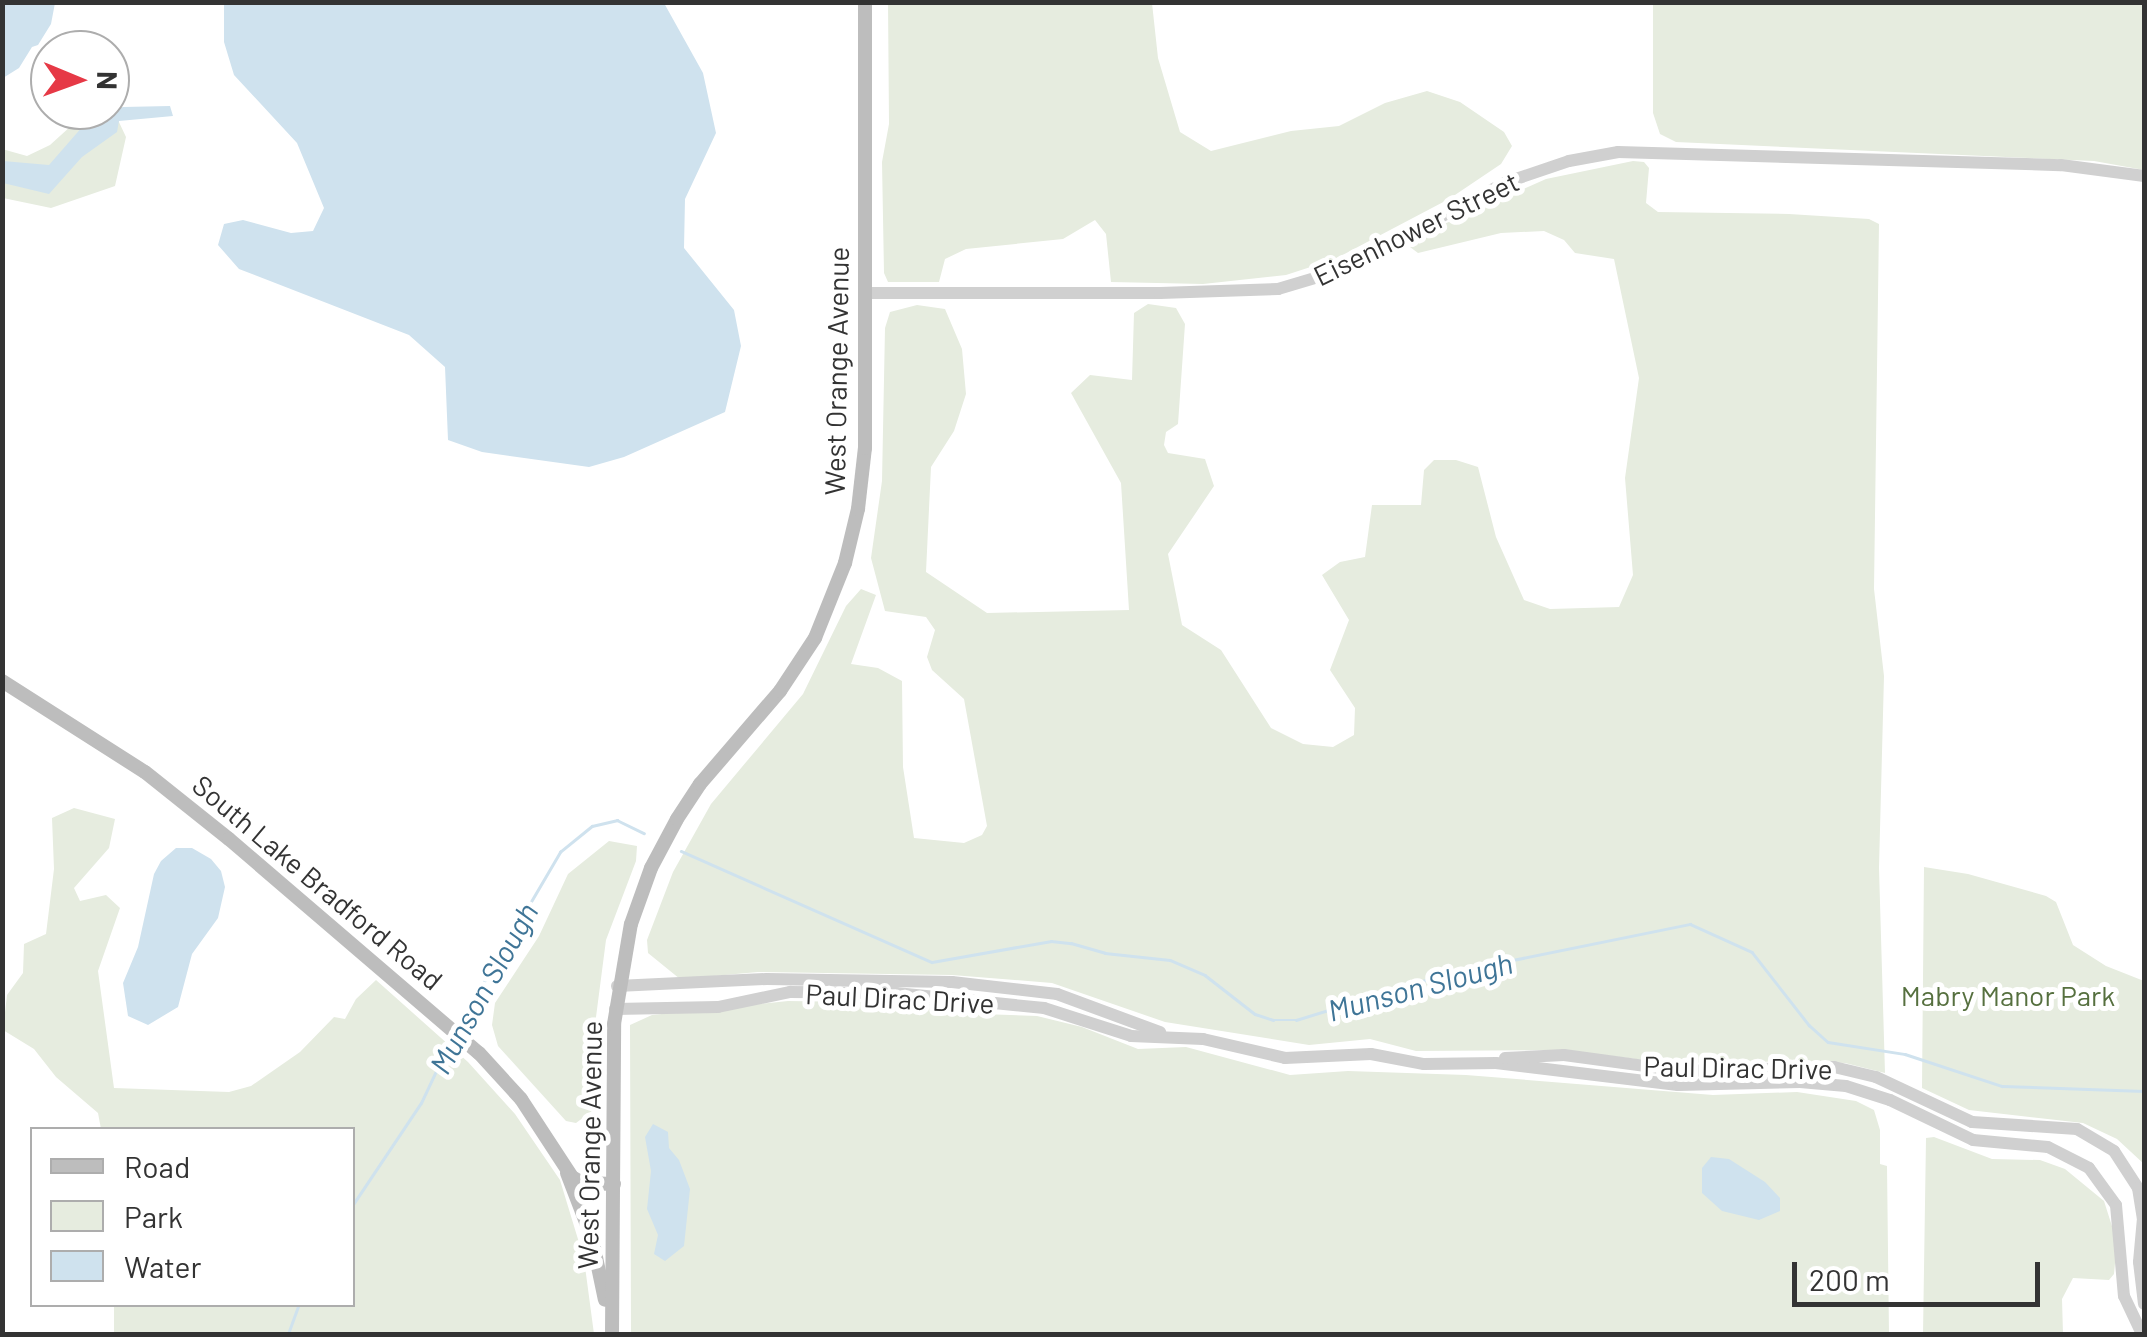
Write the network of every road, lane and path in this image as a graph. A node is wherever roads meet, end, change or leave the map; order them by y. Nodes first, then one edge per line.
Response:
1 (865, 2) edge
2 (2144, 176) edge
3 (865, 292) junction
4 (2, 680) edge
5 (617, 986) junction
6 (615, 1009) junction
7 (1182, 1037) junction
8 (1483, 1062) junction
9 (565, 1167) junction
10 (614, 1184) junction
11 (2141, 1198) junction
12 (2116, 1205) junction
13 (2144, 1304) edge
14 (611, 1334) edge
15 (2142, 1334) edge

1 - 3 main road, West Orange Avenue
2 - 3 street, Eisenhower Street
3 - 5 main road, West Orange Avenue
4 - 9 main road, South Lake Bradford Road
5 - 6 main road, West Orange Avenue
5 - 7 street, Paul Dirac Drive
6 - 7 street, Paul Dirac Drive
6 - 10 main road, West Orange Avenue
7 - 8 street, Paul Dirac Drive
8 - 11 street, Paul Dirac Drive
8 - 12 street, Paul Dirac Drive
9 - 10 main road
9 - 14 main road, South Lake Bradford Road
10 - 14 main road, West Orange Avenue
11 - 12 street
11 - 13 street
12 - 15 street

